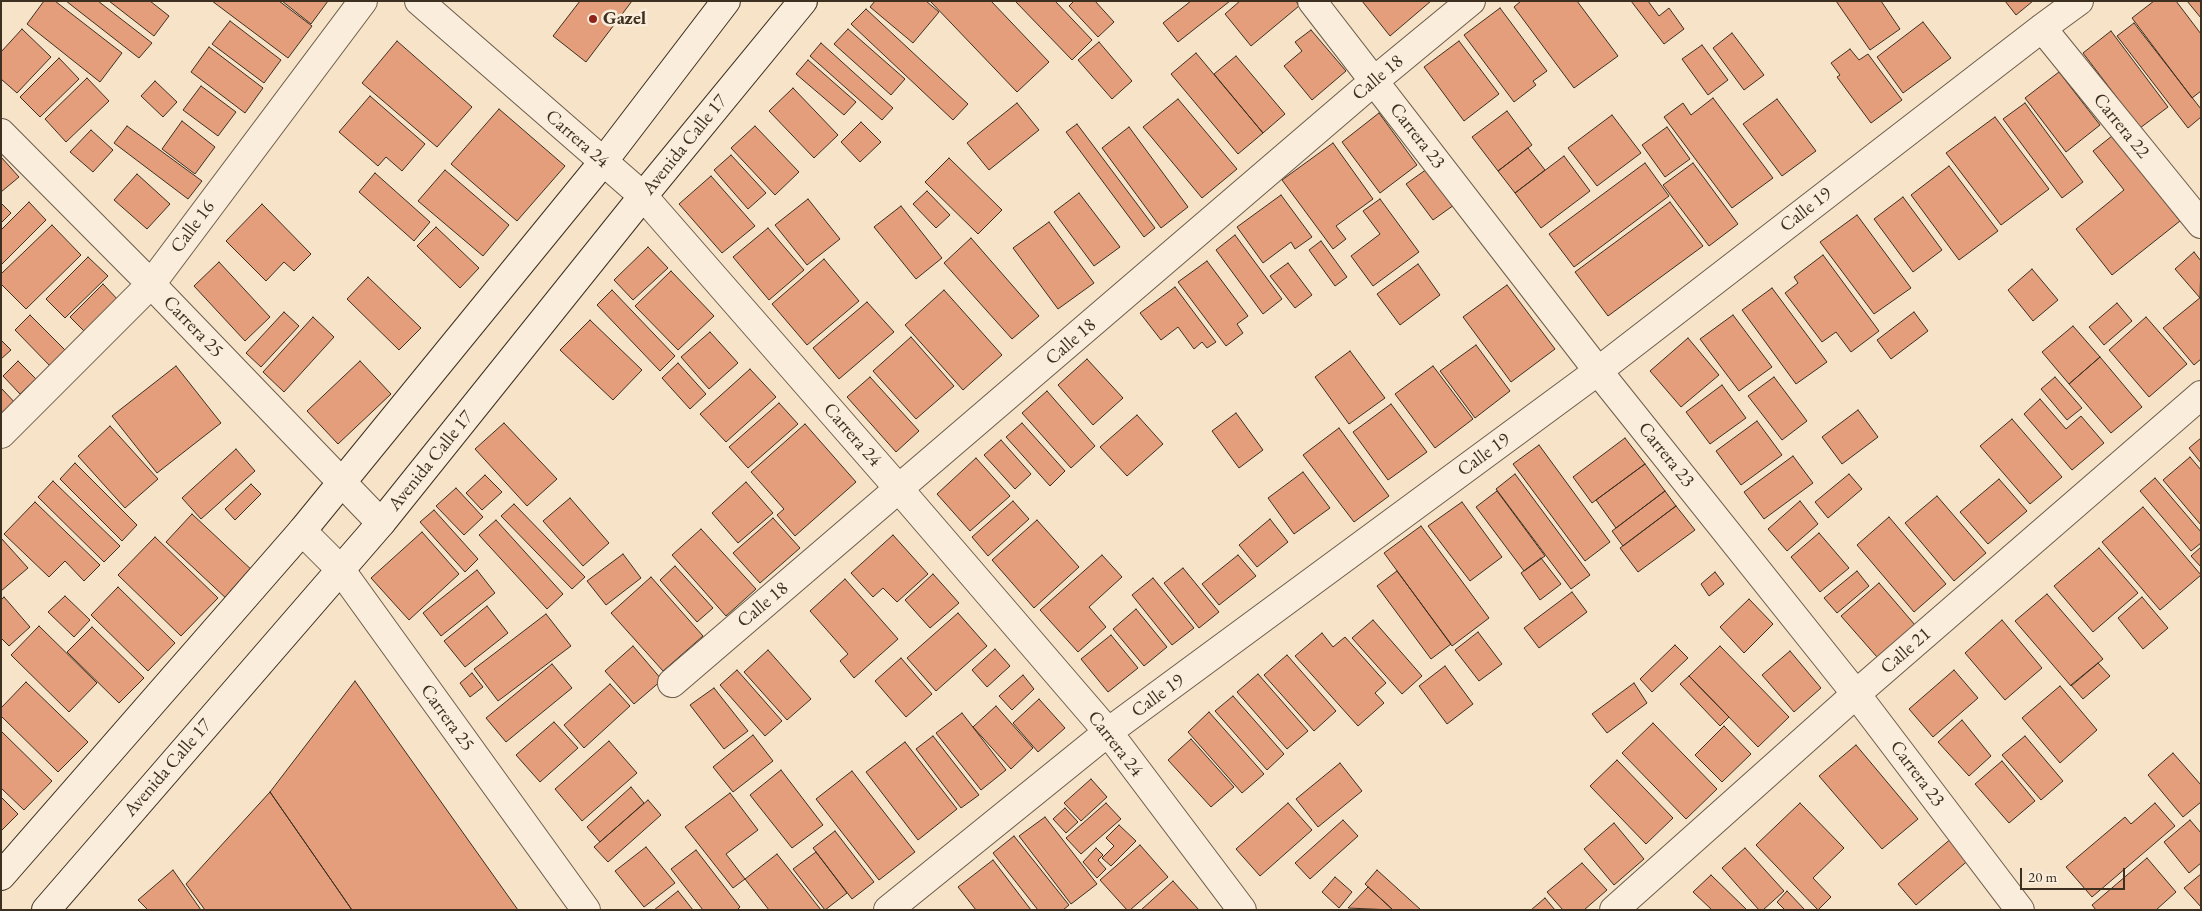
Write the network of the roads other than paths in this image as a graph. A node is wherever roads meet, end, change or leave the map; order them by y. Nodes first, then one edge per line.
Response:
1 (364, 1) edge
2 (419, 1) edge
3 (726, 1) edge
4 (803, 1) edge
5 (1312, 1) edge
6 (1471, 1) edge
7 (2080, 1) edge
8 (2042, 28) junction
9 (1374, 81) junction
10 (1, 133) edge
11 (603, 162) junction
12 (643, 196) junction
13 (2201, 224) edge
14 (151, 284) junction
15 (1598, 371) junction
16 (2201, 395) edge
17 (1, 434) edge
18 (342, 482) junction
19 (899, 489) junction
20 (381, 523) junction
21 (302, 531) junction
22 (340, 569) junction
23 (672, 683) dead end
24 (1856, 694) junction
25 (1108, 732) junction
26 (1, 876) edge
27 (46, 910) edge
28 (586, 910) edge
29 (888, 910) edge
30 (1242, 910) edge
31 (1614, 910) edge
32 (2020, 910) edge

1 - 14 street, Calle 16
2 - 11 street, Carrera 24
3 - 11 street
4 - 12 street, Avenida Calle 17
5 - 9 street, Carrera 23
6 - 9 street, Calle 18
7 - 8 street, Calle 19
8 - 13 street, Carrera 22
8 - 15 street, Calle 19
9 - 15 street, Carrera 23
9 - 19 street, Calle 18
10 - 14 street, Carrera 25
11 - 12 street, Carrera 24
11 - 18 street
12 - 19 street, Carrera 24
12 - 20 street, Avenida Calle 17
14 - 17 street, Calle 16
14 - 18 street, Carrera 25
15 - 24 street, Carrera 23
15 - 25 street, Calle 19
16 - 24 street, Calle 21
18 - 20 street, Carrera 25
18 - 21 street
19 - 23 street, Calle 18
19 - 25 street, Carrera 24
20 - 22 street, Avenida Calle 17
21 - 22 street, Carrera 25
21 - 26 street
22 - 27 street, Avenida Calle 17
22 - 28 street, Carrera 25
24 - 31 street, Calle 21
24 - 32 street, Carrera 23
25 - 29 street, Calle 19
25 - 30 street, Carrera 24

